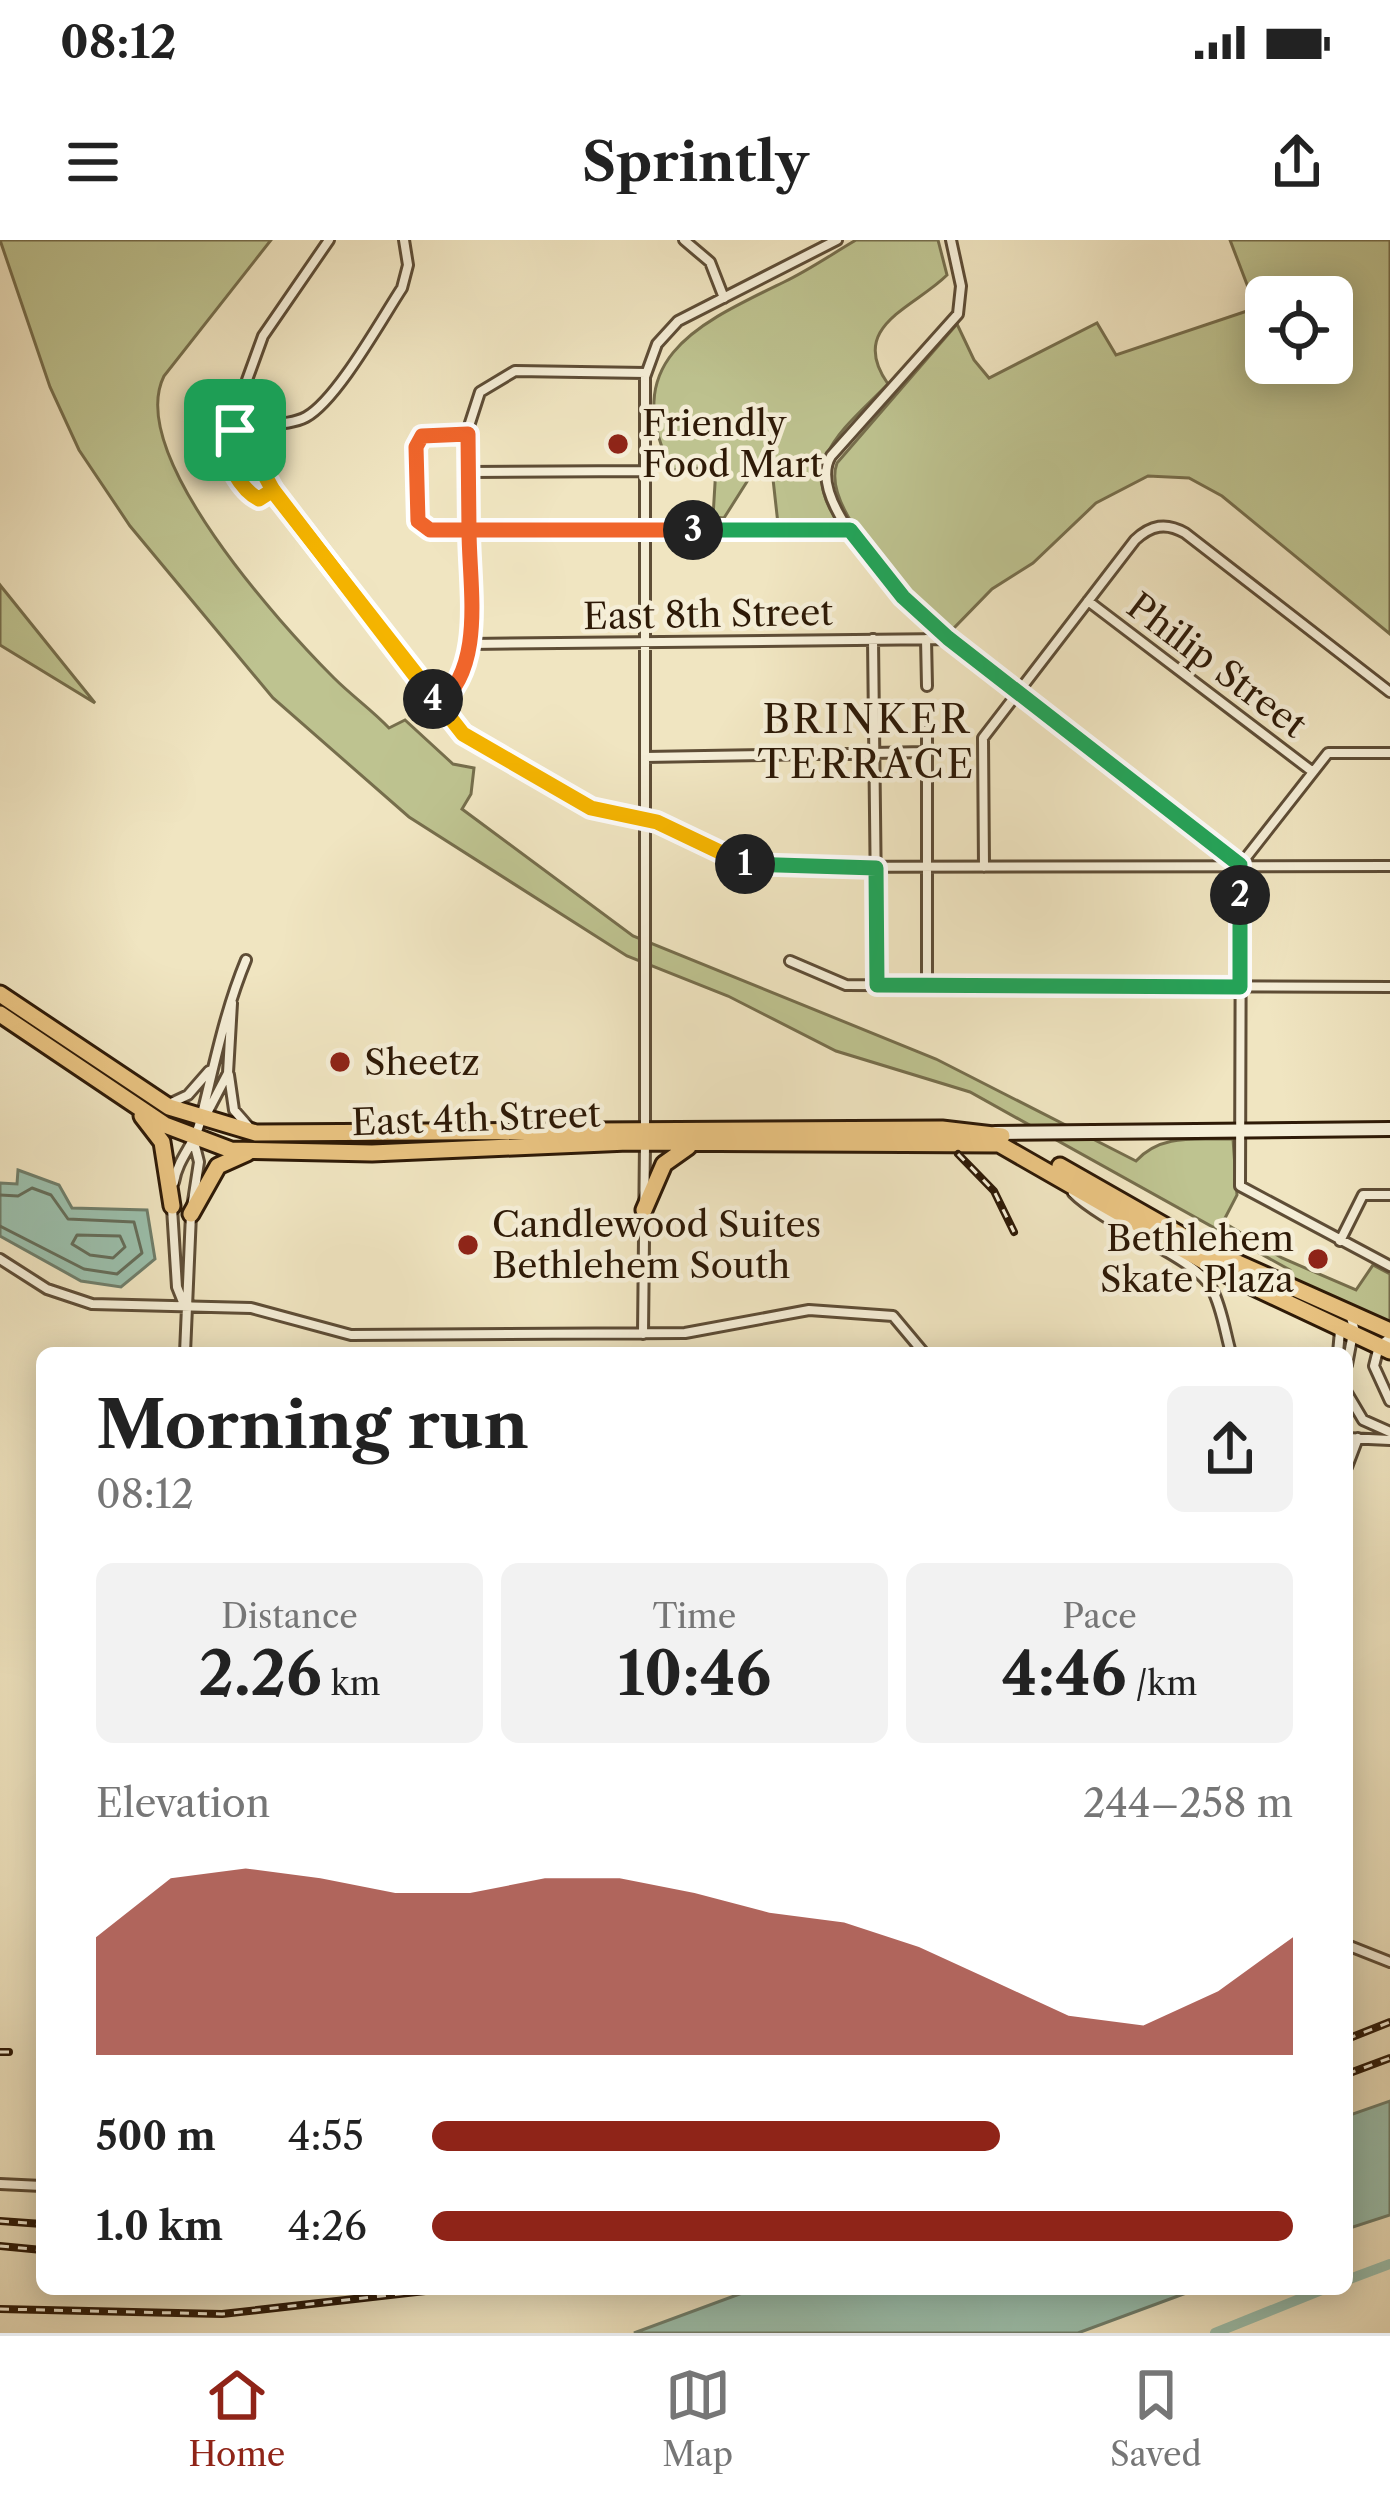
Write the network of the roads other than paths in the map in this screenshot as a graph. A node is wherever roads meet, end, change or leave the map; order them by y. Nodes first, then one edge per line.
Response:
1 (329, 240) edge
2 (404, 240) edge
3 (684, 240) edge
4 (837, 240) edge
5 (951, 240) edge
6 (724, 298) junction
7 (646, 373) junction
8 (247, 428) junction
9 (468, 434) junction
10 (644, 470) junction
11 (469, 472) junction
12 (273, 490) junction
13 (469, 530) junction
14 (644, 530) junction
15 (850, 530) junction
16 (1088, 601) junction
17 (948, 638) junction
18 (873, 639) junction
19 (926, 639) junction
20 (645, 642) junction
21 (469, 644) junction
22 (927, 686) dead end
23 (1390, 692) edge
24 (1018, 693) junction
25 (440, 708) junction
26 (927, 732) dead end
27 (927, 752) junction
28 (874, 753) junction
29 (1390, 753) edge
30 (645, 757) junction
31 (1313, 772) junction
32 (646, 818) junction
33 (1240, 865) junction
34 (1390, 866) edge
35 (928, 867) junction
36 (984, 867) junction
37 (876, 868) junction
38 (246, 960) dead end
39 (790, 961) dead end
40 (877, 985) junction
41 (927, 986) junction
42 (1240, 987) junction
43 (1390, 988) edge
44 (0, 994) edge
45 (232, 1003) junction
46 (0, 1013) edge
47 (210, 1070) junction
48 (228, 1073) junction
49 (123, 1097) junction
50 (159, 1101) junction
51 (201, 1120) junction
52 (1239, 1129) junction
53 (1390, 1129) edge
54 (259, 1133) junction
55 (645, 1135) junction
56 (939, 1136) junction
57 (193, 1138) junction
58 (984, 1138) junction
59 (706, 1142) junction
60 (250, 1152) junction
61 (1045, 1168) junction
62 (1390, 1195) edge
63 (172, 1205) junction
64 (644, 1210) junction
65 (191, 1214) junction
66 (1340, 1241) junction
67 (0, 1259) edge
68 (1390, 1266) edge
69 (1319, 1299) junction
70 (185, 1307) junction
71 (1348, 1311) junction
72 (1346, 1331) junction
73 (643, 1334) junction
74 (1387, 1342) edge
75 (185, 1347) edge
76 (919, 1347) edge
77 (1229, 1347) edge
78 (1340, 1347) edge
79 (1346, 1347) edge
80 (1390, 1401) edge
81 (1353, 1403) edge
82 (1390, 1436) edge
83 (1353, 1438) edge
84 (1353, 1947) edge
85 (1390, 1962) edge
86 (0, 2184) edge
87 (36, 2186) edge

1 - 8 street
2 - 8 street
3 - 6 street
4 - 6 street
5 - 15 street
6 - 7 street
7 - 9 street
7 - 10 street
8 - 12 street
8 - 12 street
9 - 11 street
9 - 13 street
10 - 11 street
10 - 14 street
11 - 13 street
12 - 25 street
13 - 14 street
13 - 21 street
14 - 15 street
14 - 20 street
15 - 17 street
16 - 23 street
16 - 24 street
16 - 31 street, Philip Street
17 - 19 street, East 8th Street
17 - 24 street
18 - 19 street, East 8th Street
18 - 20 street, East 8th Street
18 - 28 street
19 - 22 street
20 - 21 street, East 8th Street
20 - 30 street
21 - 25 street
24 - 33 street
24 - 36 street
25 - 32 street
26 - 27 street
27 - 28 street
27 - 35 street
28 - 30 street
28 - 37 street
29 - 31 street
30 - 32 street
31 - 33 street
32 - 37 street
32 - 55 street
33 - 34 street
33 - 36 street
33 - 42 street
35 - 36 street
35 - 37 street
35 - 41 street
37 - 40 street
38 - 45 street
39 - 40 street
40 - 41 street
41 - 42 street
42 - 43 street
42 - 52 street
44 - 50 highway, East 4th Street
45 - 47 street
45 - 48 street
46 - 49 highway, East 4th Street
47 - 50 street
47 - 51 street
48 - 51 street
48 - 54 street
49 - 57 highway, East 4th Street
49 - 63 highway
50 - 51 highway, East 4th Street
51 - 54 highway, East 4th Street
51 - 57 street
52 - 53 main road, East 4th Street
52 - 58 main road, East 4th Street
52 - 66 street
54 - 55 highway, East 4th Street
55 - 56 highway, East 4th Street
55 - 59 highway, East 4th Street
55 - 60 highway, East 4th Street
55 - 64 street
56 - 58 highway, East 4th Street
56 - 58 highway, East 4th Street
56 - 59 highway, East 4th Street
57 - 60 highway, East 4th Street
57 - 63 street
57 - 65 street
58 - 61 highway
58 - 69 highway
59 - 64 highway
60 - 65 highway
61 - 72 highway
61 - 77 street
62 - 66 street
63 - 70 street
64 - 73 street
65 - 70 street
66 - 68 street
67 - 70 street
69 - 71 highway
69 - 72 street
70 - 73 street
70 - 75 street
71 - 72 street
71 - 74 highway
72 - 74 highway
72 - 78 street
72 - 79 street
73 - 76 street
74 - 80 street
81 - 82 street
82 - 83 street
84 - 85 street
86 - 87 street

